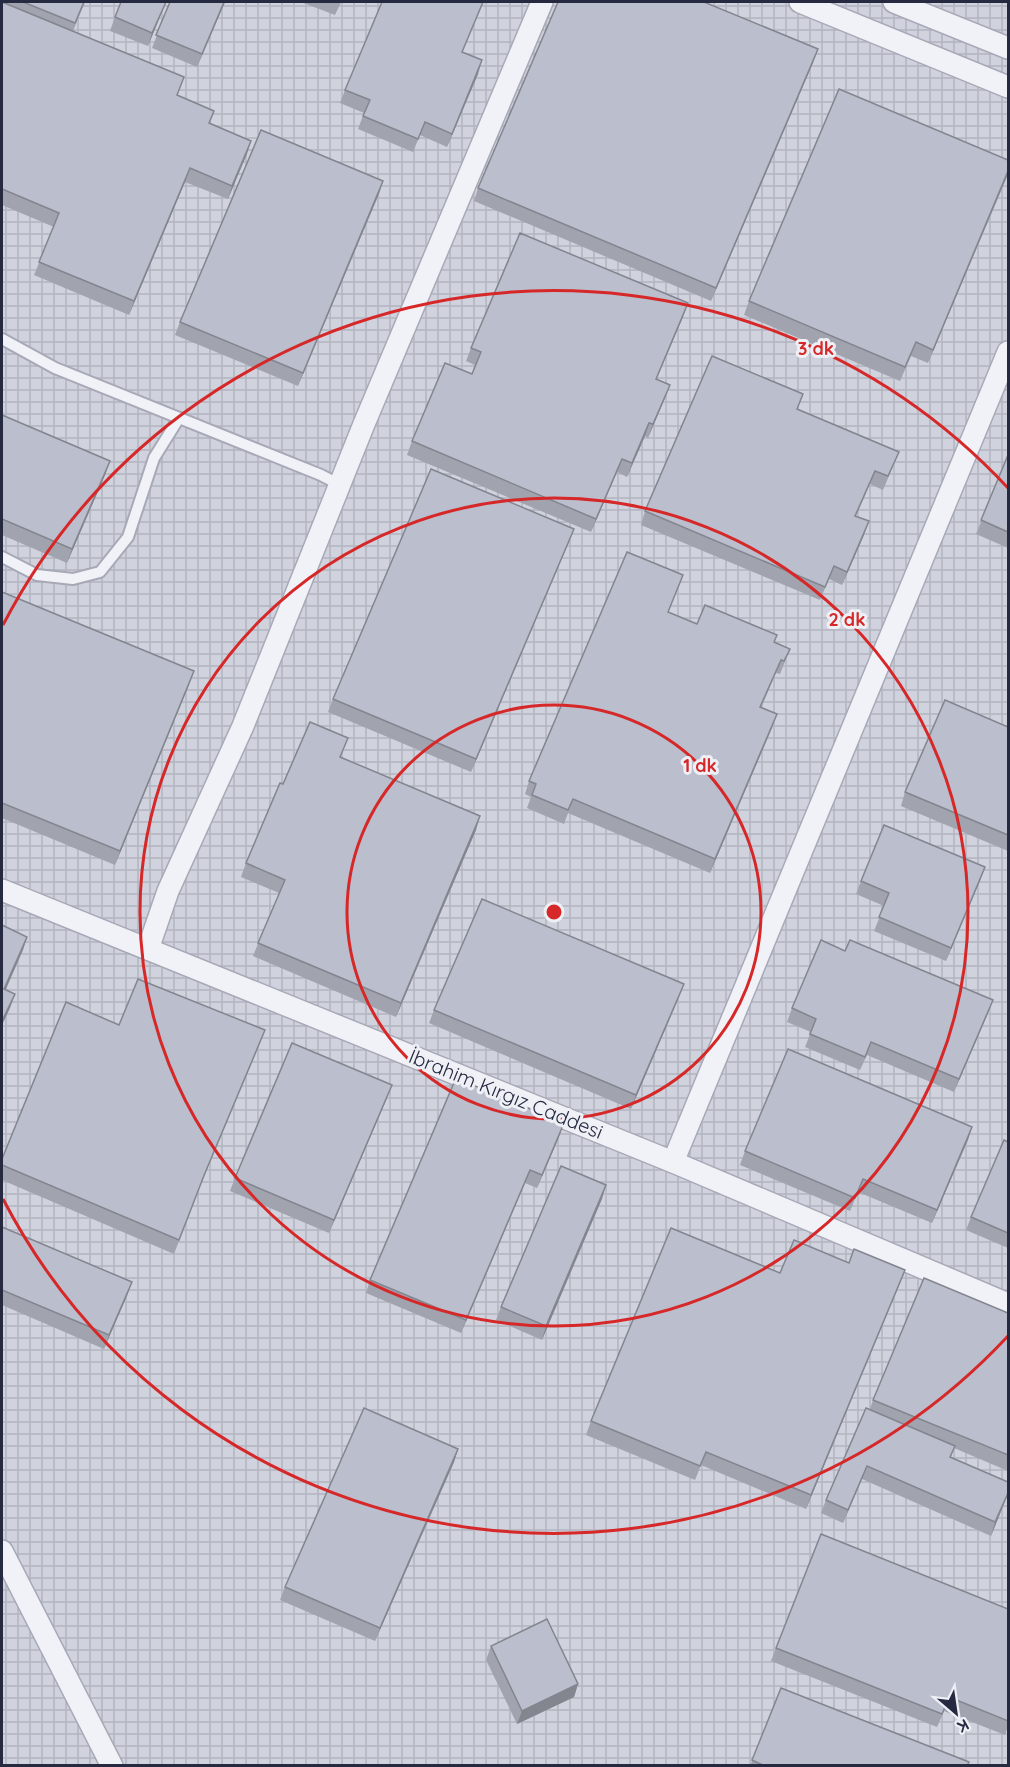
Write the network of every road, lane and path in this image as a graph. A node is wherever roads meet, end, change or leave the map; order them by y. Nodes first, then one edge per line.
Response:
1 (542, 2) edge
2 (800, 2) edge
3 (894, 2) edge
4 (1008, 48) edge
5 (1008, 87) edge
6 (2, 339) edge
7 (1008, 352) edge
8 (179, 418) junction
9 (340, 485) junction
10 (2, 557) edge
11 (2, 890) edge
12 (148, 949) junction
13 (673, 1162) junction
14 (1008, 1304) edge
15 (2, 1551) edge
16 (112, 1766) edge

1 - 9 street
2 - 5 street
3 - 4 street
6 - 8 lane
7 - 13 street
8 - 9 lane
8 - 10 lane
9 - 12 street
11 - 12 street, İbrahim Kırgız Caddesi
12 - 13 street, İbrahim Kırgız Caddesi
13 - 14 street, İbrahim Kırgız Caddesi
15 - 16 street

